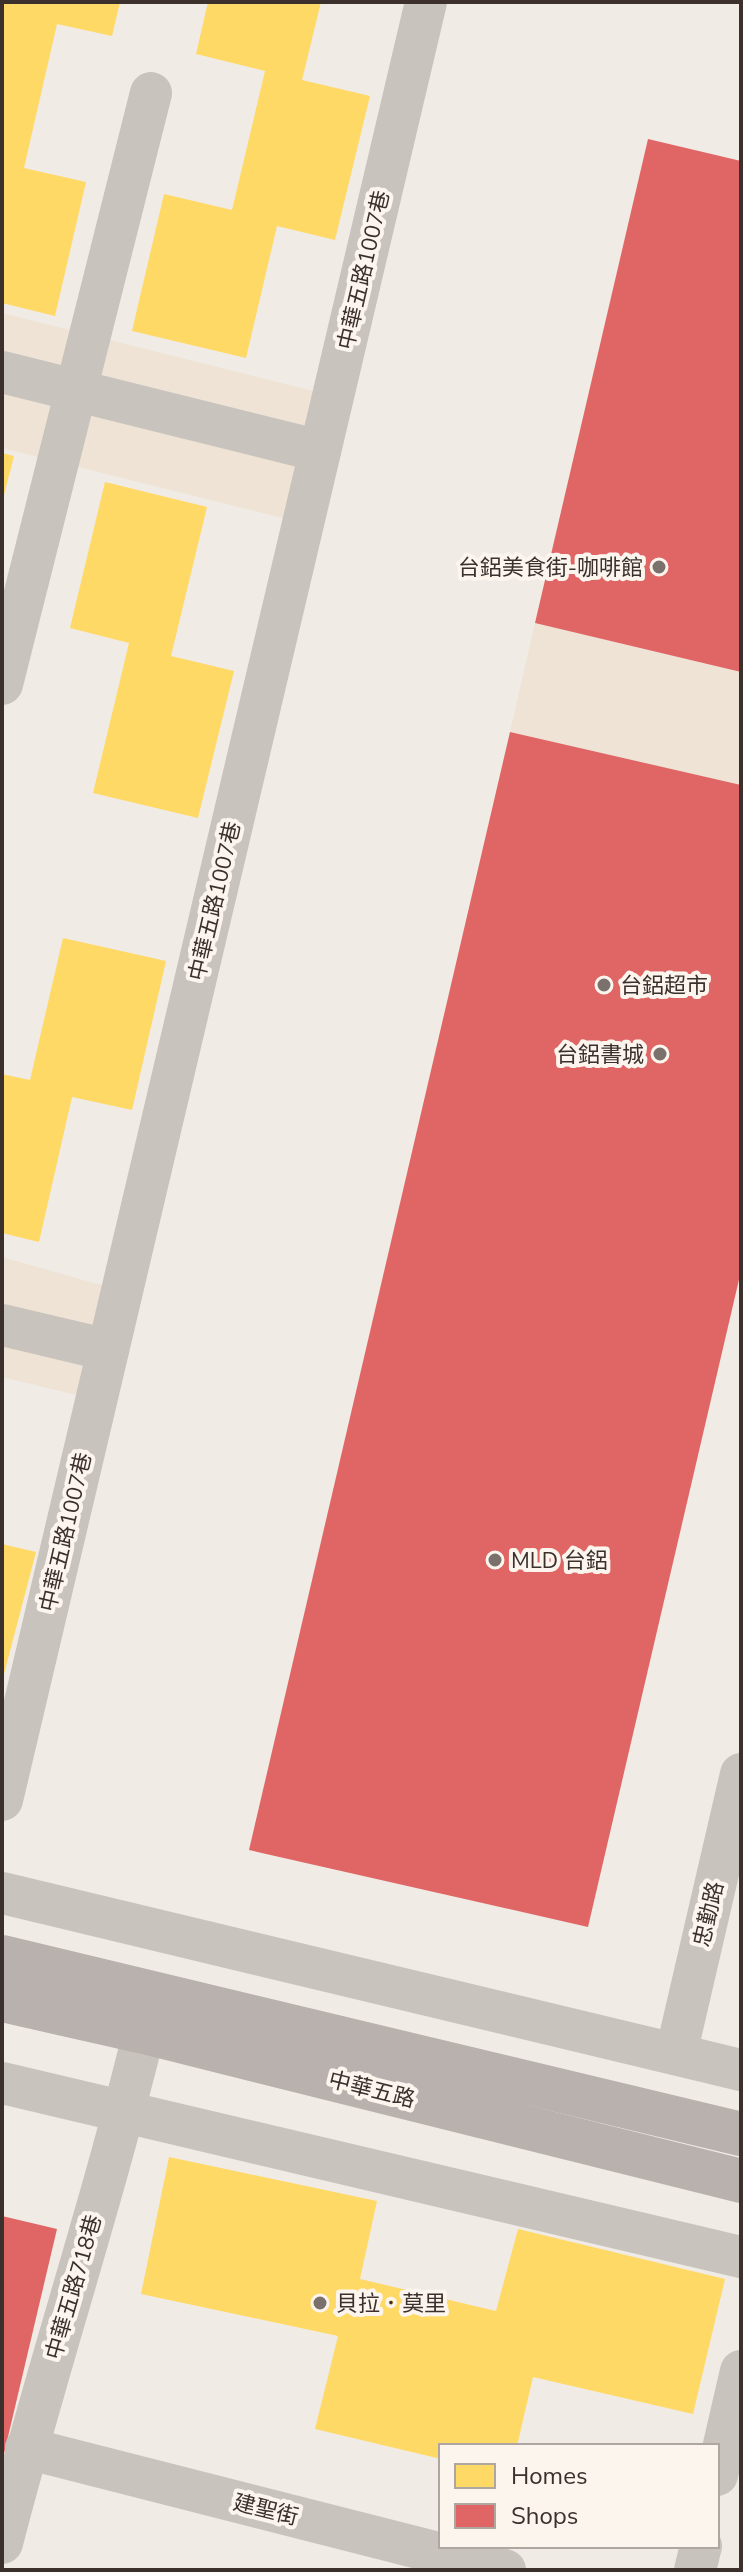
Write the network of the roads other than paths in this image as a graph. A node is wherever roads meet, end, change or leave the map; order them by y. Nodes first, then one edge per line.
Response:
1 (426, 2) edge
2 (151, 93) dead end
3 (2, 372) edge
4 (76, 389) junction
5 (320, 451) junction
6 (2, 684) edge
7 (2, 1325) edge
8 (108, 1350) junction
9 (741, 1774) edge
10 (2, 1800) edge
11 (2, 1893) edge
12 (2, 1957) edge
13 (2, 2000) edge
14 (144, 2032) junction
15 (676, 2054) junction
16 (741, 2070) edge
17 (2, 2083) edge
18 (124, 2113) junction
19 (741, 2134) edge
20 (741, 2181) edge
21 (741, 2257) edge
22 (741, 2371) edge
23 (26, 2448) junction
24 (719, 2466) edge
25 (2, 2543) edge
26 (700, 2548) edge
27 (505, 2570) edge
28 (695, 2570) edge

1 - 5 street, 中華五路1007巷
2 - 4 street
3 - 4 street
4 - 5 street
4 - 6 street
5 - 8 street, 中華五路1007巷
7 - 8 street
8 - 10 street, 中華五路1007巷
9 - 15 street, 忠勤路
11 - 15 street
12 - 19 main road, 中華五路
13 - 14 main road, 中華五路
14 - 18 street, 中華五路718巷
14 - 20 main road, 中華五路
15 - 16 street
17 - 18 street
18 - 21 street
18 - 23 street, 中華五路718巷
22 - 24 street
23 - 25 street, 中華五路718巷
23 - 27 street, 建聖街
26 - 28 street

